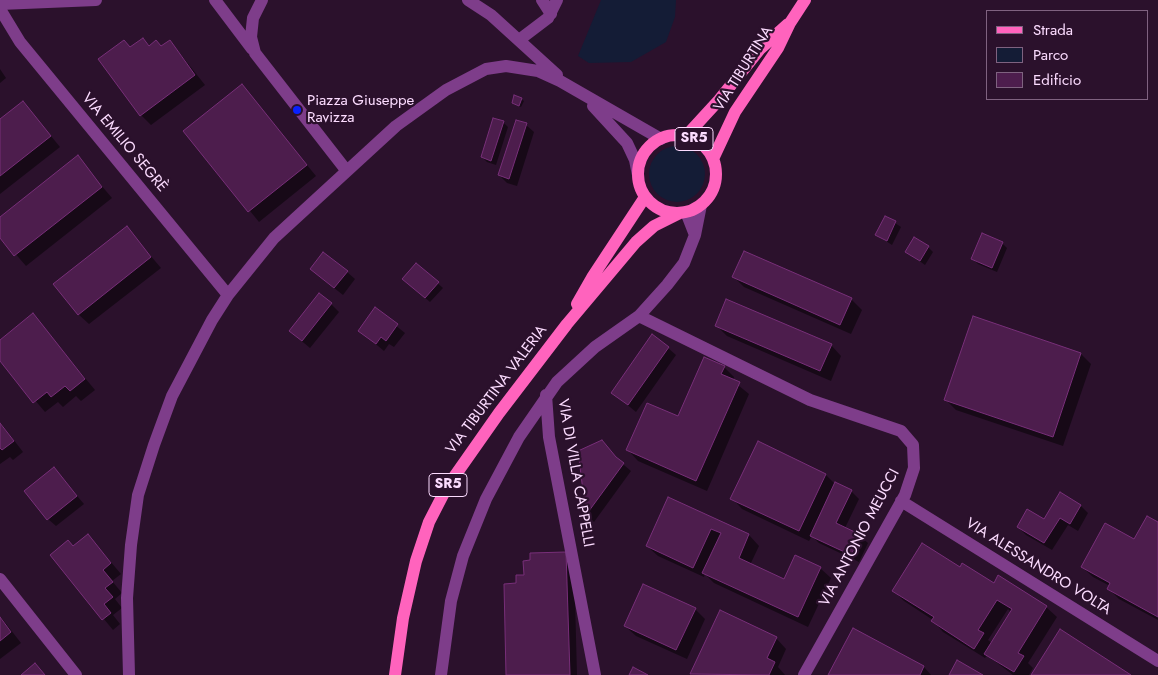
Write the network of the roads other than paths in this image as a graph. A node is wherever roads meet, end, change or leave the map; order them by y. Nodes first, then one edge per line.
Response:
1 (96, 0) edge
2 (215, 0) edge
3 (262, 0) edge
4 (468, 0) edge
5 (542, 0) edge
6 (557, 0) edge
7 (806, 0) edge
8 (24, 1) edge
9 (38, 1) edge
10 (0, 4) edge
11 (0, 9) edge
12 (551, 14) junction
13 (790, 23) junction
14 (519, 40) junction
15 (255, 53) junction
16 (568, 85) junction
17 (686, 136) junction
18 (661, 139) junction
19 (713, 159) junction
20 (346, 170) junction
21 (638, 175) junction
22 (645, 196) junction
23 (701, 205) junction
24 (683, 212) junction
25 (695, 235) junction
26 (228, 295) junction
27 (638, 316) junction
28 (567, 324) junction
29 (546, 395) junction
30 (901, 501) junction
31 (0, 579) edge
32 (1158, 662) edge
33 (76, 675) edge
34 (129, 675) edge
35 (395, 675) edge
36 (441, 675) edge
37 (595, 675) edge
38 (804, 675) edge

1 - 9 street
2 - 15 street
3 - 15 street
4 - 14 street
5 - 12 street
6 - 12 street
7 - 13 main road, VIA TIBURTINA / SR5
8 - 9 street
8 - 10 street
11 - 26 street, VIA EMILIO SEGRÈ
12 - 14 street
13 - 17 main road, VIA TIBURTINA / SR5
13 - 19 main road, VIA TIBURTINA / SR5
14 - 16 street
15 - 20 street
16 - 18 street
16 - 20 street
16 - 21 street
17 - 18 main road, SR5
17 - 19 main road, SR5
18 - 21 main road, SR5
19 - 23 main road, VIA TIBURTINA / SR5
20 - 26 street
21 - 22 main road
22 - 24 main road
22 - 28 main road, VIA TIBURTINA VALERIA / SR5
23 - 24 main road, SR5
23 - 25 street
24 - 25 street
24 - 28 main road, VIA TIBURTINA VALERIA / SR5
25 - 27 street
26 - 34 street
27 - 29 street
27 - 30 street, VIA ANTONIO MEUCCI
28 - 35 main road, VIA TIBURTINA VALERIA / SR5
29 - 36 street, VIA DI VILLA CAPPELLI
29 - 37 street, VIA DI VILLA CAPPELLI
30 - 32 street, VIA ALESSANDRO VOLTA
30 - 38 street, VIA ANTONIO MEUCCI
31 - 33 street

